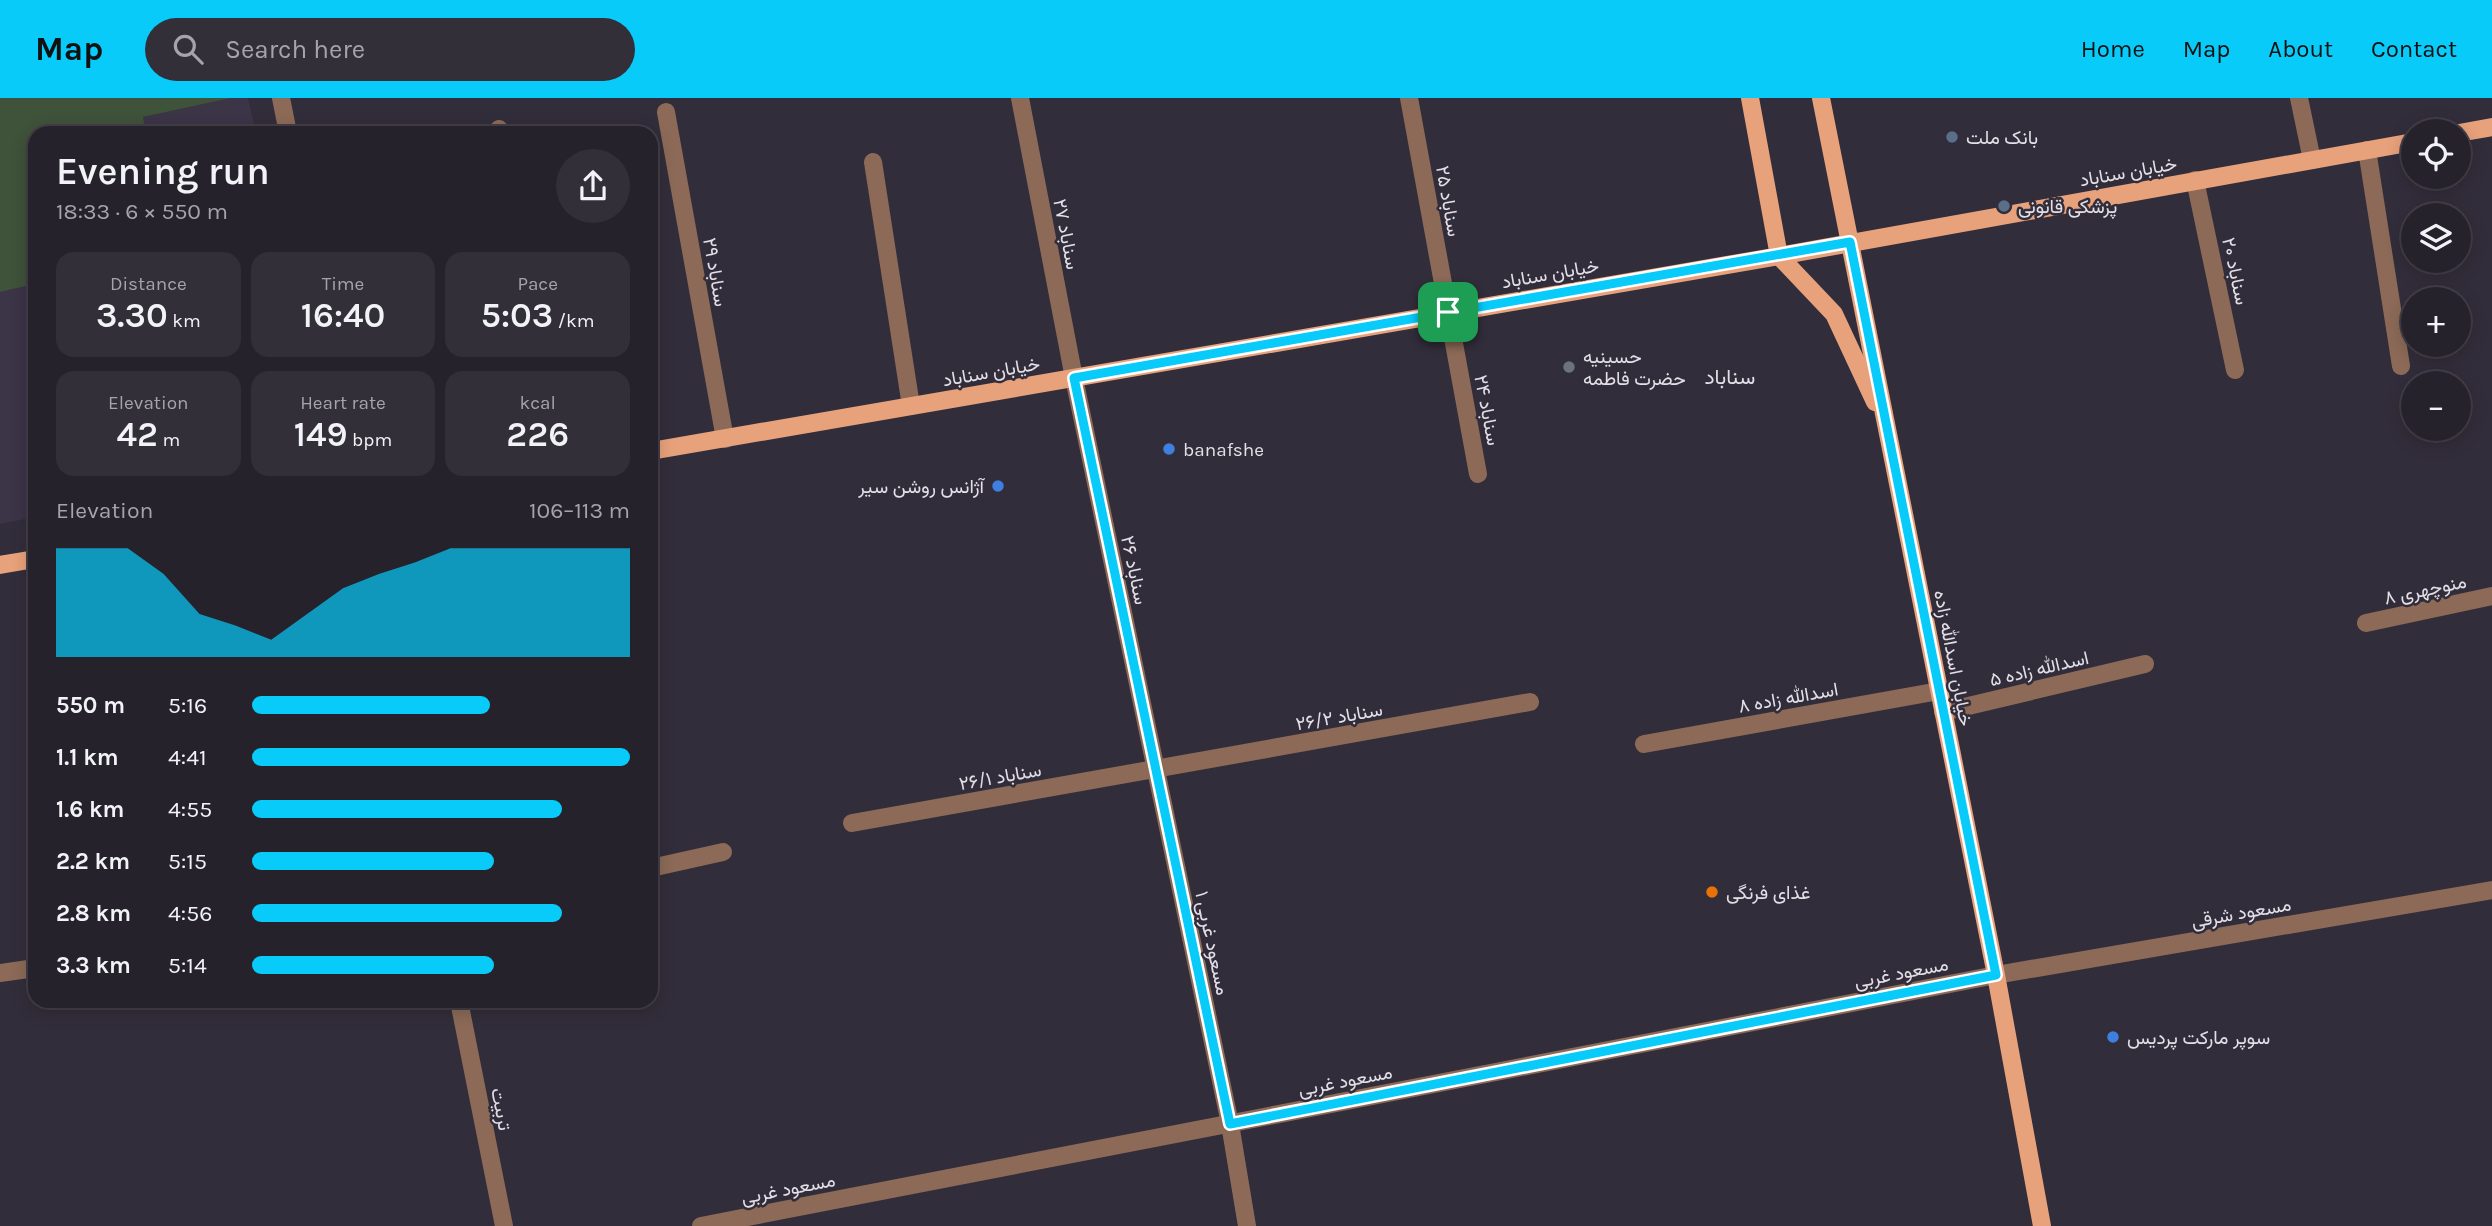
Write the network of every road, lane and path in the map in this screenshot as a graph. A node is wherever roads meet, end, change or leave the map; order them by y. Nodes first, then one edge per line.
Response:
1 (281, 98) edge
2 (1020, 98) edge
3 (1409, 98) edge
4 (1750, 98) edge
5 (1821, 98) edge
6 (2299, 98) edge
7 (666, 112) dead end
8 (287, 126) edge
9 (2492, 127) edge
10 (2471, 131) edge
11 (2401, 144) edge
12 (2367, 150) junction
13 (2312, 160) junction
14 (873, 162) dead end
15 (2195, 180) junction
16 (1850, 242) junction
17 (1779, 256) junction
18 (1448, 312) junction
19 (2401, 366) dead end
20 (2235, 370) dead end
21 (1074, 378) junction
22 (911, 406) junction
23 (1888, 430) junction
24 (725, 439) junction
25 (658, 450) edge
26 (1478, 474) dead end
27 (28, 560) edge
28 (0, 565) edge
29 (2492, 596) edge
30 (2366, 623) dead end
31 (2145, 664) dead end
32 (1939, 691) junction
33 (1530, 702) dead end
34 (1943, 712) junction
35 (1644, 744) dead end
36 (1155, 771) junction
37 (852, 823) dead end
38 (723, 852) dead end
39 (658, 866) edge
40 (2492, 890) edge
41 (28, 969) edge
42 (0, 973) edge
43 (1996, 975) junction
44 (460, 1008) edge
45 (1230, 1124) junction
46 (504, 1226) edge
47 (701, 1226) edge
48 (1247, 1226) edge
49 (2042, 1226) edge

1 - 8 street
2 - 21 street, سناباد ۲۷
3 - 18 street, سناباد ۲۵
4 - 17 main road
5 - 16 main road, خیابان اسدالله زاده
6 - 13 street
7 - 24 street, سناباد ۲۹
9 - 10 main road
11 - 12 main road, خیابان سناباد
12 - 13 main road, خیابان سناباد
12 - 19 street
13 - 15 main road, خیابان سناباد
14 - 22 street
15 - 16 main road, خیابان سناباد
15 - 20 street, سناباد ۲۰
16 - 17 main road, خیابان سناباد
16 - 23 main road, خیابان اسدالله زاده
17 - 18 main road, خیابان سناباد
17 - 23 main road
18 - 21 main road, خیابان سناباد
18 - 26 street, سناباد ۲۴
21 - 22 main road, خیابان سناباد
21 - 36 street, سناباد ۲۶
22 - 24 main road, خیابان سناباد
23 - 32 main road, خیابان اسدالله زاده
24 - 25 main road, خیابان سناباد
27 - 28 main road
29 - 30 street, منوچهری ۸
31 - 34 street, اسدالله زاده ۵
32 - 34 main road, خیابان اسدالله زاده
32 - 35 street, اسدالله زاده ۸
33 - 36 street, سناباد ۲۶/۲
34 - 43 main road, خیابان اسدالله زاده
36 - 37 street, سناباد ۲۶/۱
36 - 45 street, مسعود غربی ۱
38 - 39 street
40 - 43 street, مسعود شرقی
41 - 42 street
43 - 45 street, مسعود غربی
43 - 49 main road, خیابان اسدالله زاده
44 - 46 street, تربیت
45 - 47 street, مسعود غربی
45 - 48 street, مسعود غربی ۱

